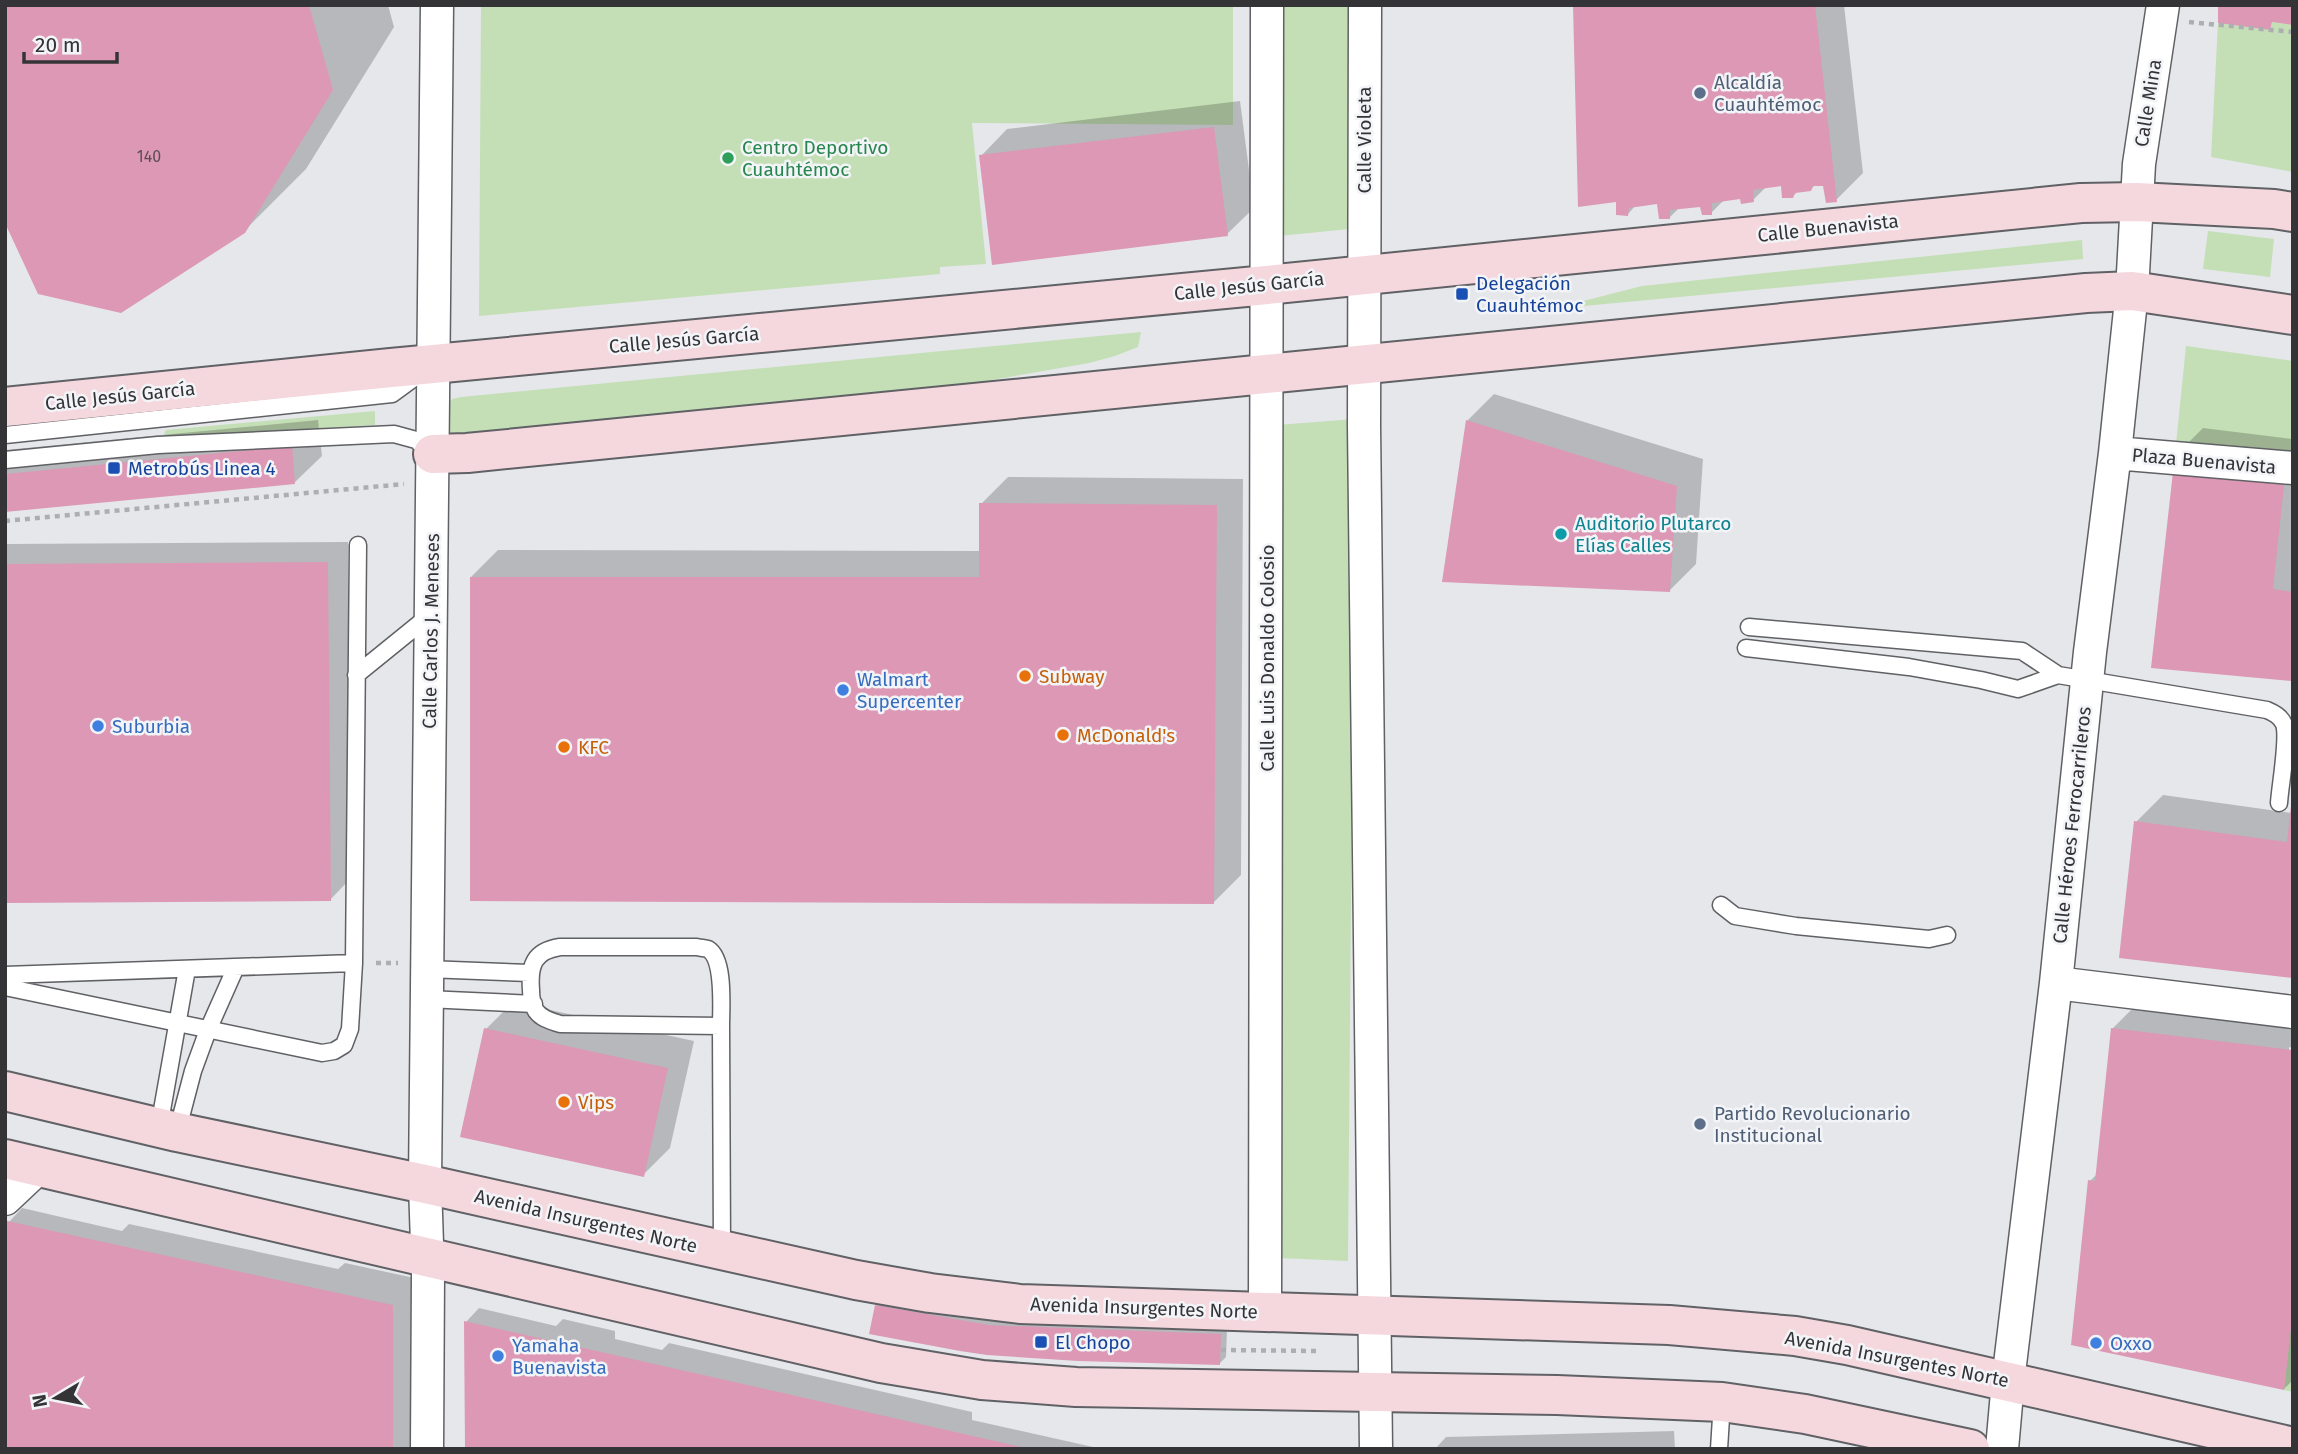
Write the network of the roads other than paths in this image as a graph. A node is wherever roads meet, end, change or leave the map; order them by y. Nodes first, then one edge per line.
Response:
1 (437, 5) edge
2 (1267, 5) edge
3 (1365, 5) edge
4 (2162, 12) edge
5 (2137, 202) junction
6 (2293, 212) edge
7 (1363, 274) junction
8 (1267, 285) junction
9 (2132, 291) junction
10 (2293, 316) edge
11 (432, 364) junction
12 (1365, 365) junction
13 (1267, 375) junction
14 (5, 407) edge
15 (5, 435) edge
16 (2115, 453) junction
17 (5, 460) edge
18 (433, 468) junction
19 (2293, 468) edge
20 (358, 545) dead end
21 (432, 614) junction
22 (1749, 627) dead end
23 (1746, 648) dead end
24 (356, 675) junction
25 (2072, 678) junction
26 (2279, 803) dead end
27 (1721, 905) dead end
28 (1947, 935) dead end
29 (354, 963) junction
30 (236, 967) junction
31 (187, 969) junction
32 (530, 973) junction
33 (5, 975) edge
34 (427, 977) junction
35 (2056, 983) junction
36 (5, 987) edge
37 (534, 1004) junction
38 (2293, 1012) edge
39 (177, 1024) junction
40 (721, 1026) junction
41 (208, 1030) junction
42 (5, 1091) edge
43 (168, 1129) junction
44 (22, 1163) edge
45 (425, 1184) junction
46 (5, 1199) edge
47 (723, 1252) junction
48 (428, 1258) junction
49 (1265, 1312) junction
50 (1373, 1316) junction
51 (2008, 1381) junction
52 (1375, 1392) junction
53 (1722, 1402) junction
54 (2293, 1447) edge
55 (426, 1449) edge
56 (1376, 1449) edge
57 (1719, 1449) edge
58 (1970, 1449) edge
59 (2002, 1449) edge

1 - 11 street, Calle Carlos J. Meneses
2 - 8 street, Calle Luis Donaldo Colosio
3 - 7 street, Calle Violeta
4 - 5 street, Calle Mina
5 - 6 main road, Calle Buenavista
5 - 7 main road, Calle Buenavista
5 - 9 street, Calle Héroes Ferrocarrileros
7 - 8 main road, Calle Jesús García
7 - 12 street
8 - 11 main road, Calle Jesús García
8 - 13 street, Calle Luis Donaldo Colosio
9 - 10 main road
9 - 12 main road
9 - 16 street, Calle Héroes Ferrocarrileros
11 - 14 main road, Calle Jesús García
11 - 15 lane
11 - 18 street, Calle Carlos J. Meneses
12 - 13 main road
12 - 50 street
13 - 18 main road
13 - 49 street, Calle Luis Donaldo Colosio
16 - 19 street, Plaza Buenavista
16 - 25 street, Calle Héroes Ferrocarrileros
17 - 18 lane
18 - 21 street, Calle Carlos J. Meneses
20 - 24 lane
21 - 24 lane
21 - 34 street, Calle Carlos J. Meneses
22 - 25 lane
23 - 25 lane
24 - 29 lane
25 - 26 lane
25 - 35 street, Calle Héroes Ferrocarrileros
27 - 28 lane
29 - 30 lane
29 - 41 lane
30 - 31 lane
30 - 41 lane
31 - 33 lane
31 - 39 lane
32 - 34 lane
32 - 37 lane
32 - 40 lane
34 - 37 lane
34 - 45 street, Calle Carlos J. Meneses
35 - 38 street
35 - 51 street, Calle Héroes Ferrocarrileros
36 - 39 lane
37 - 40 lane
39 - 41 lane
39 - 43 lane
40 - 47 lane
41 - 43 lane
42 - 43 main road, Avenida Insurgentes Norte
43 - 45 main road, Avenida Insurgentes Norte
44 - 46 street
44 - 48 main road
45 - 47 main road, Avenida Insurgentes Norte
45 - 48 street, Calle Carlos J. Meneses
47 - 49 main road, Avenida Insurgentes Norte
48 - 52 main road
48 - 55 street, Calle Carlos J. Meneses
49 - 50 main road, Avenida Insurgentes Norte
50 - 51 main road, Avenida Insurgentes Norte
50 - 52 street
51 - 54 main road, Avenida Insurgentes Norte
51 - 59 street, Calle Héroes Ferrocarrileros
52 - 53 main road
52 - 56 street
53 - 57 lane
53 - 58 main road

